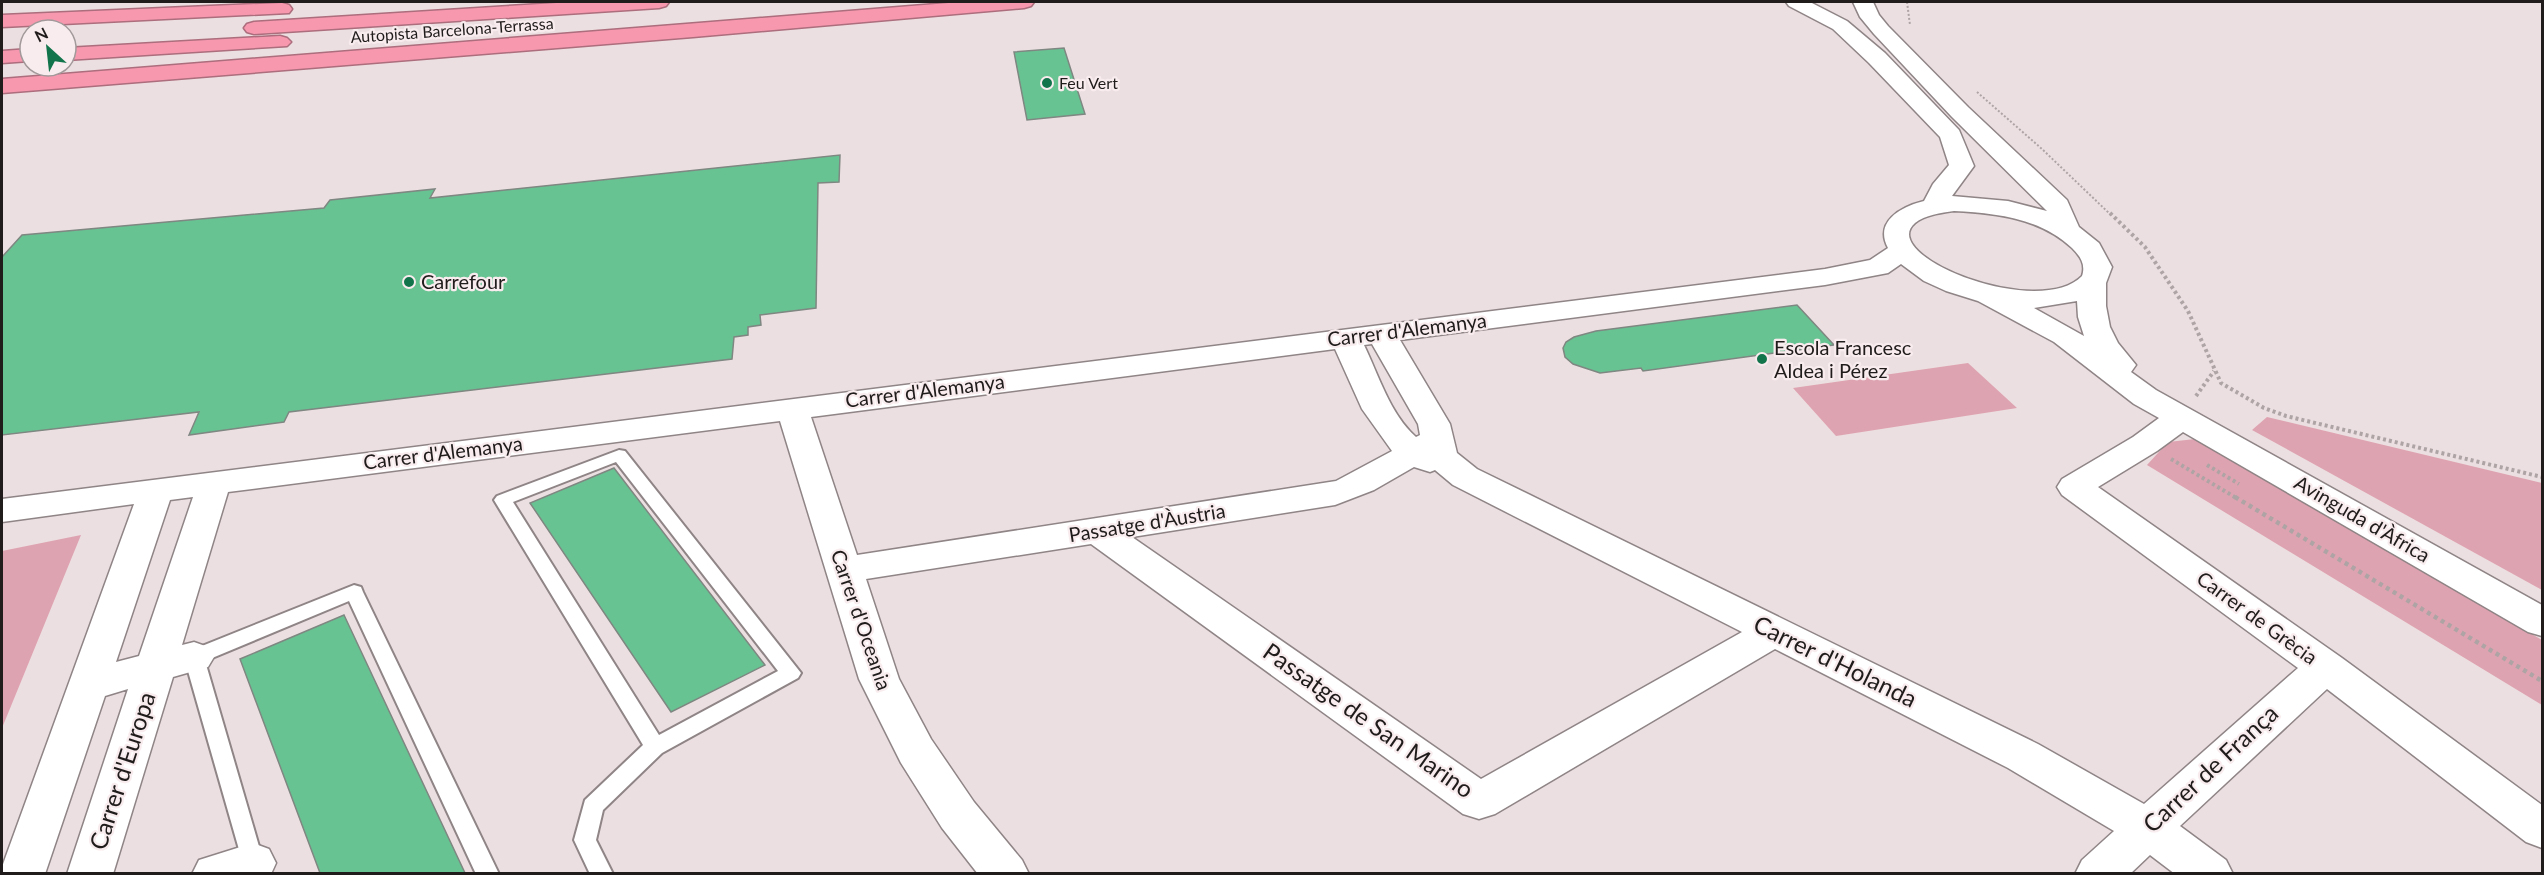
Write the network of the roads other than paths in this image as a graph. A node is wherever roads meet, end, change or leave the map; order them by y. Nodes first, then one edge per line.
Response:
1 (192, 2) edge
2 (431, 2) edge
3 (659, 2) edge
4 (837, 2) edge
5 (1024, 2) edge
6 (1798, 2) edge
7 (1844, 2) edge
8 (1863, 2) edge
9 (298, 3) dead end
10 (2, 21) edge
11 (78, 37) edge
12 (18, 40) edge
13 (2, 41) edge
14 (78, 53) edge
15 (18, 56) edge
16 (2, 57) edge
17 (258, 65) junction
18 (2, 86) edge
19 (2, 102) edge
20 (1935, 205) junction
21 (2067, 231) junction
22 (1903, 251) junction
23 (1848, 274) junction
24 (2092, 282) junction
25 (1971, 289) junction
26 (1363, 335) junction
27 (792, 408) junction
28 (2182, 417) junction
29 (1433, 452) junction
30 (212, 483) junction
31 (155, 490) junction
32 (2, 510) edge
33 (1098, 531) junction
34 (843, 570) junction
35 (2542, 622) edge
36 (1773, 632) junction
37 (194, 657) junction
38 (156, 668) junction
39 (2328, 669) junction
40 (88, 685) junction
41 (655, 747) junction
42 (2148, 828) junction
43 (2542, 829) edge
44 (241, 870) edge
45 (22, 873) edge
46 (90, 873) edge
47 (488, 873) edge
48 (602, 873) edge
49 (1006, 873) edge
50 (2098, 873) edge
51 (2210, 873) edge

1 - 9 highway
2 - 10 highway
3 - 11 highway, Autopista Barcelona-Terrassa
4 - 14 highway, Autopista Barcelona-Terrassa
5 - 17 highway
6 - 7 street
6 - 20 street
8 - 21 street
12 - 13 highway
15 - 16 highway
17 - 18 highway
17 - 19 highway
20 - 21 street
20 - 22 street
21 - 24 street, Avinguda d'Àfrica
22 - 23 street, Carrer d'Alemanya
22 - 25 street, Avinguda d'Àfrica
23 - 25 street, Carrer d'Alemanya
23 - 26 street, Carrer d'Alemanya
24 - 25 street, Carrer d'Alemanya
24 - 28 street, Avinguda d'Àfrica
25 - 28 street, Avinguda d'Àfrica
26 - 27 street, Carrer d'Alemanya
26 - 29 street
27 - 30 street, Carrer d'Alemanya
27 - 34 street, Carrer d'Oceania
28 - 35 street, Avinguda d'Àfrica
28 - 39 street, Carrer de Grècia
29 - 33 street, Passatge d'Àustria
29 - 36 street, Carrer d'Holanda
30 - 31 street, Carrer d'Alemanya
30 - 38 street, Carrer d'Europa
31 - 32 street, Carrer d'Alemanya
31 - 40 street
33 - 34 street, Passatge d'Àustria
33 - 36 street, Passatge de San Marino
34 - 49 street, Carrer d'Oceania
36 - 42 street, Carrer d'Holanda
37 - 38 street, Carrer d'Europa
37 - 44 lane
37 - 47 lane
38 - 40 street, Carrer d'Europa
38 - 46 street, Carrer d'Europa
39 - 42 street, Carrer de França
39 - 43 street, Carrer de Grècia
40 - 45 street
41 - 41 lane
41 - 48 lane
42 - 50 street, Carrer de França
42 - 51 street, Carrer d'Holanda

